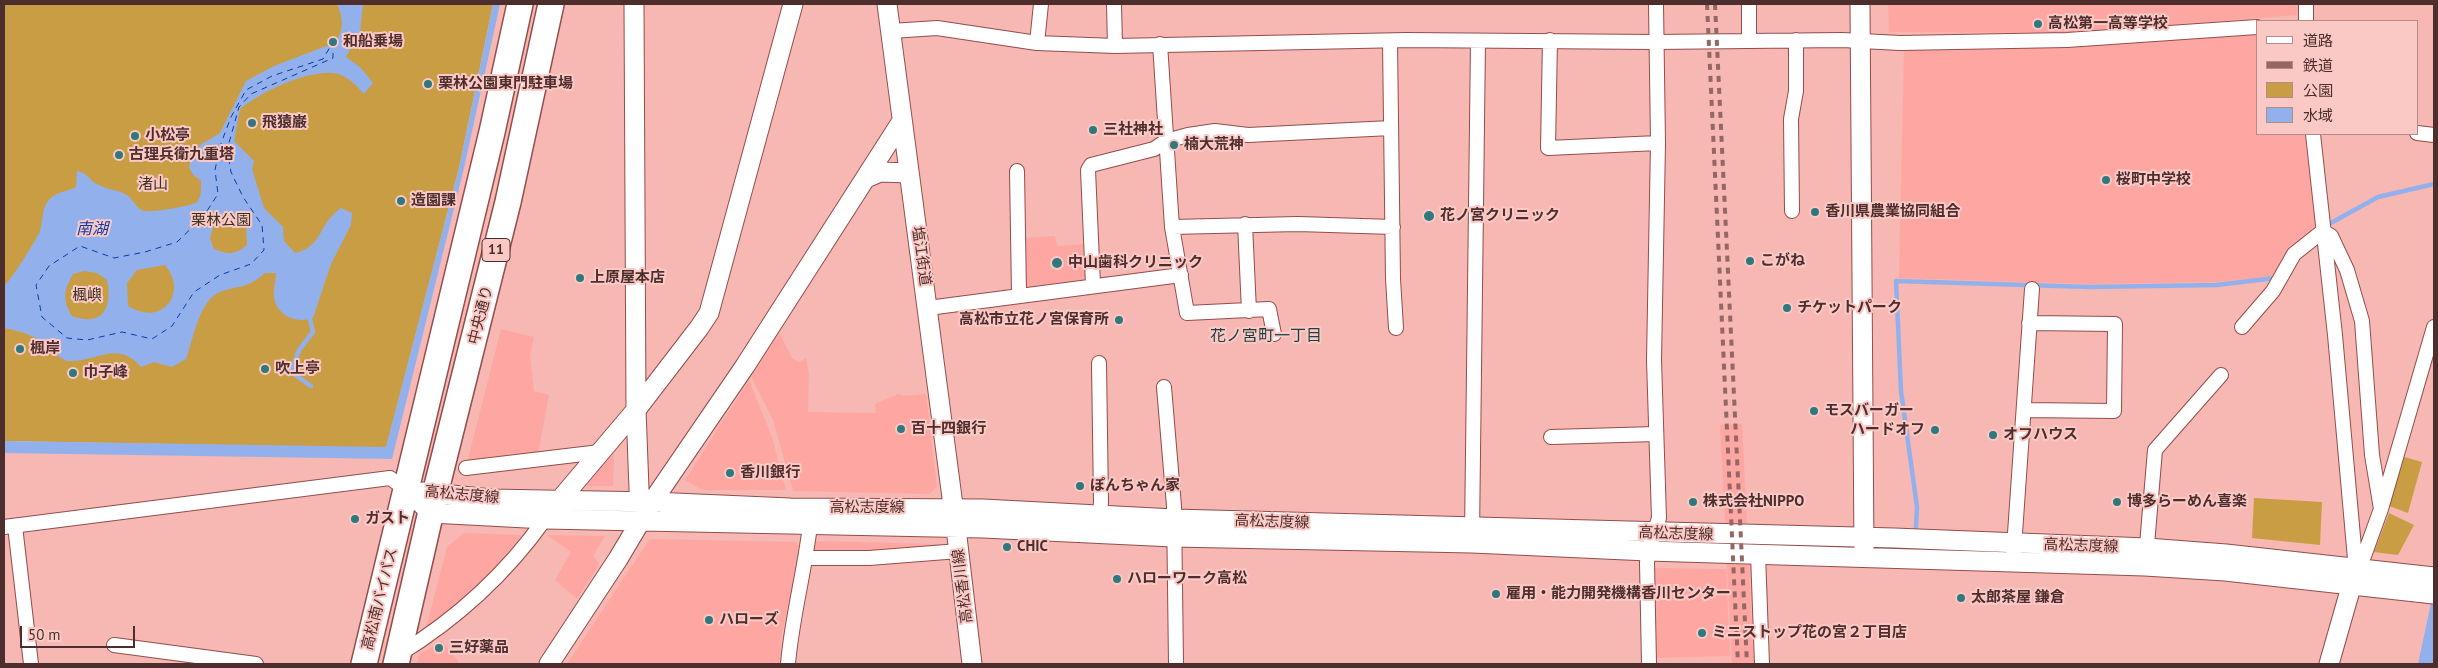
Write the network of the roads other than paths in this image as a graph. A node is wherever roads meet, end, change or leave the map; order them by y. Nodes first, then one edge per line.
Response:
1 (520, 4) edge
2 (551, 4) edge
3 (634, 4) edge
4 (793, 4) edge
5 (887, 4) edge
6 (1041, 4) edge
7 (1114, 4) edge
8 (1656, 4) edge
9 (1750, 4) edge
10 (1860, 4) edge
11 (2306, 4) edge
12 (2306, 20) edge
13 (2256, 27) edge
14 (891, 31) junction
15 (1550, 40) junction
16 (1750, 40) junction
17 (1796, 40) junction
18 (1390, 41) junction
19 (1478, 41) junction
20 (1861, 41) junction
21 (1655, 42) junction
22 (1037, 43) junction
23 (1160, 44) junction
24 (1115, 46) junction
25 (902, 121) junction
26 (1391, 128) junction
27 (2418, 133) edge
28 (2313, 135) edge
29 (2434, 135) edge
30 (1166, 141) junction
31 (1658, 143) junction
32 (1016, 171) dead end
33 (909, 173) junction
34 (866, 178) junction
35 (1792, 211) dead end
36 (1245, 224) junction
37 (1172, 227) junction
38 (1393, 227) junction
39 (2324, 231) junction
40 (1181, 275) junction
41 (1093, 284) junction
42 (2032, 289) dead end
43 (1019, 294) junction
44 (928, 308) junction
45 (1249, 311) junction
46 (2029, 323) junction
47 (2242, 327) dead end
48 (2434, 327) edge
49 (1396, 328) dead end
50 (1274, 334) dead end
51 (1099, 363) dead end
52 (2221, 375) dead end
53 (1164, 387) dead end
54 (636, 410) junction
55 (2024, 410) junction
56 (1656, 434) junction
57 (1551, 437) dead end
58 (600, 452) junction
59 (466, 468) dead end
60 (407, 490) junction
61 (558, 501) junction
62 (433, 504) junction
63 (644, 508) junction
64 (953, 509) junction
65 (2381, 510) junction
66 (811, 517) junction
67 (545, 519) junction
68 (1099, 525) junction
69 (9, 527) edge
70 (956, 528) junction
71 (1173, 528) junction
72 (396, 533) joint
73 (1654, 533) junction
74 (1472, 536) junction
75 (426, 537) joint
76 (1864, 538) junction
77 (2013, 544) junction
78 (959, 551) junction
79 (1648, 551) junction
80 (1758, 554) junction
81 (1864, 557) junction
82 (2146, 557) junction
83 (806, 558) junction
84 (2013, 562) junction
85 (2354, 577) junction
86 (2434, 577) edge
87 (2434, 594) edge
88 (114, 645) dead end
89 (396, 660) edge
90 (31, 664) edge
91 (256, 664) edge
92 (364, 664) edge
93 (548, 664) edge
94 (788, 664) edge
95 (972, 664) edge
96 (1176, 664) edge
97 (1650, 664) edge
98 (1762, 664) edge
99 (2329, 664) edge

1 - 60 highway, 中央通り / 11
2 - 62 highway, 中央通り / 11
3 - 54 main road
4 - 54 main road
5 - 14 main road, 塩江街道
6 - 22 street
7 - 24 street
8 - 21 street
9 - 16 street
10 - 20 main road
11 - 12 street
13 - 20 street
14 - 22 street
14 - 25 main road, 塩江街道
15 - 19 street
15 - 21 street
15 - 31 street
16 - 17 street
16 - 21 street
17 - 20 street
17 - 35 street
18 - 19 street
18 - 23 street
18 - 26 street
19 - 74 street
20 - 76 main road
21 - 31 street
22 - 24 street
23 - 24 street
23 - 30 street
25 - 33 main road, 塩江街道
25 - 34 main road
26 - 30 street
26 - 38 street
27 - 29 street
28 - 39 street
30 - 37 street
30 - 41 street
31 - 56 street
32 - 43 street
33 - 34 main road
33 - 44 main road, 塩江街道
34 - 63 main road
36 - 37 street
36 - 38 street
36 - 45 street
37 - 40 street
38 - 49 street
39 - 47 street
39 - 65 street
39 - 85 street
40 - 41 street
40 - 45 street
41 - 43 street
42 - 46 street
43 - 44 street
44 - 64 main road, 塩江街道
45 - 50 street
46 - 55 street
46 - 55 street
48 - 65 street
51 - 68 street
52 - 82 street
53 - 71 street
54 - 58 main road
54 - 63 main road
55 - 77 street
56 - 57 street
56 - 73 street
58 - 59 street
58 - 61 main road
60 - 62 main road, 高松志度線
60 - 69 street
60 - 72 highway, 中央通り / 11
61 - 62 main road, 高松志度線
61 - 63 main road, 高松志度線
62 - 67 main road, 高松志度線
62 - 75 highway, 中央通り / 11
63 - 66 main road, 高松志度線
63 - 67 main road, 高松志度線
63 - 93 main road
64 - 66 main road, 高松志度線
64 - 68 main road, 高松志度線
64 - 70 main road, 高松香川線
65 - 85 street
66 - 70 main road, 高松志度線
66 - 83 street
67 - 89 street
68 - 70 main road, 高松志度線
68 - 71 main road, 高松志度線
69 - 90 street
70 - 78 main road, 高松香川線
71 - 74 main road, 高松志度線
71 - 96 street
72 - 92 highway, 高松南バイパス / 11
73 - 74 main road, 高松志度線
73 - 76 main road, 高松志度線
73 - 79 street
74 - 79 main road, 高松志度線
75 - 89 highway, 高松南バイパス / 11
76 - 77 main road, 高松志度線
76 - 81 main road
77 - 82 main road, 高松志度線
77 - 84 street
78 - 83 street
78 - 95 main road, 高松香川線
79 - 80 main road, 高松志度線
79 - 97 street
80 - 81 main road, 高松志度線
80 - 98 street
81 - 84 main road, 高松志度線
82 - 84 main road, 高松志度線
82 - 85 main road, 高松志度線
83 - 94 street
85 - 86 main road, 高松志度線
85 - 87 main road, 高松志度線
85 - 99 main road
88 - 91 street

